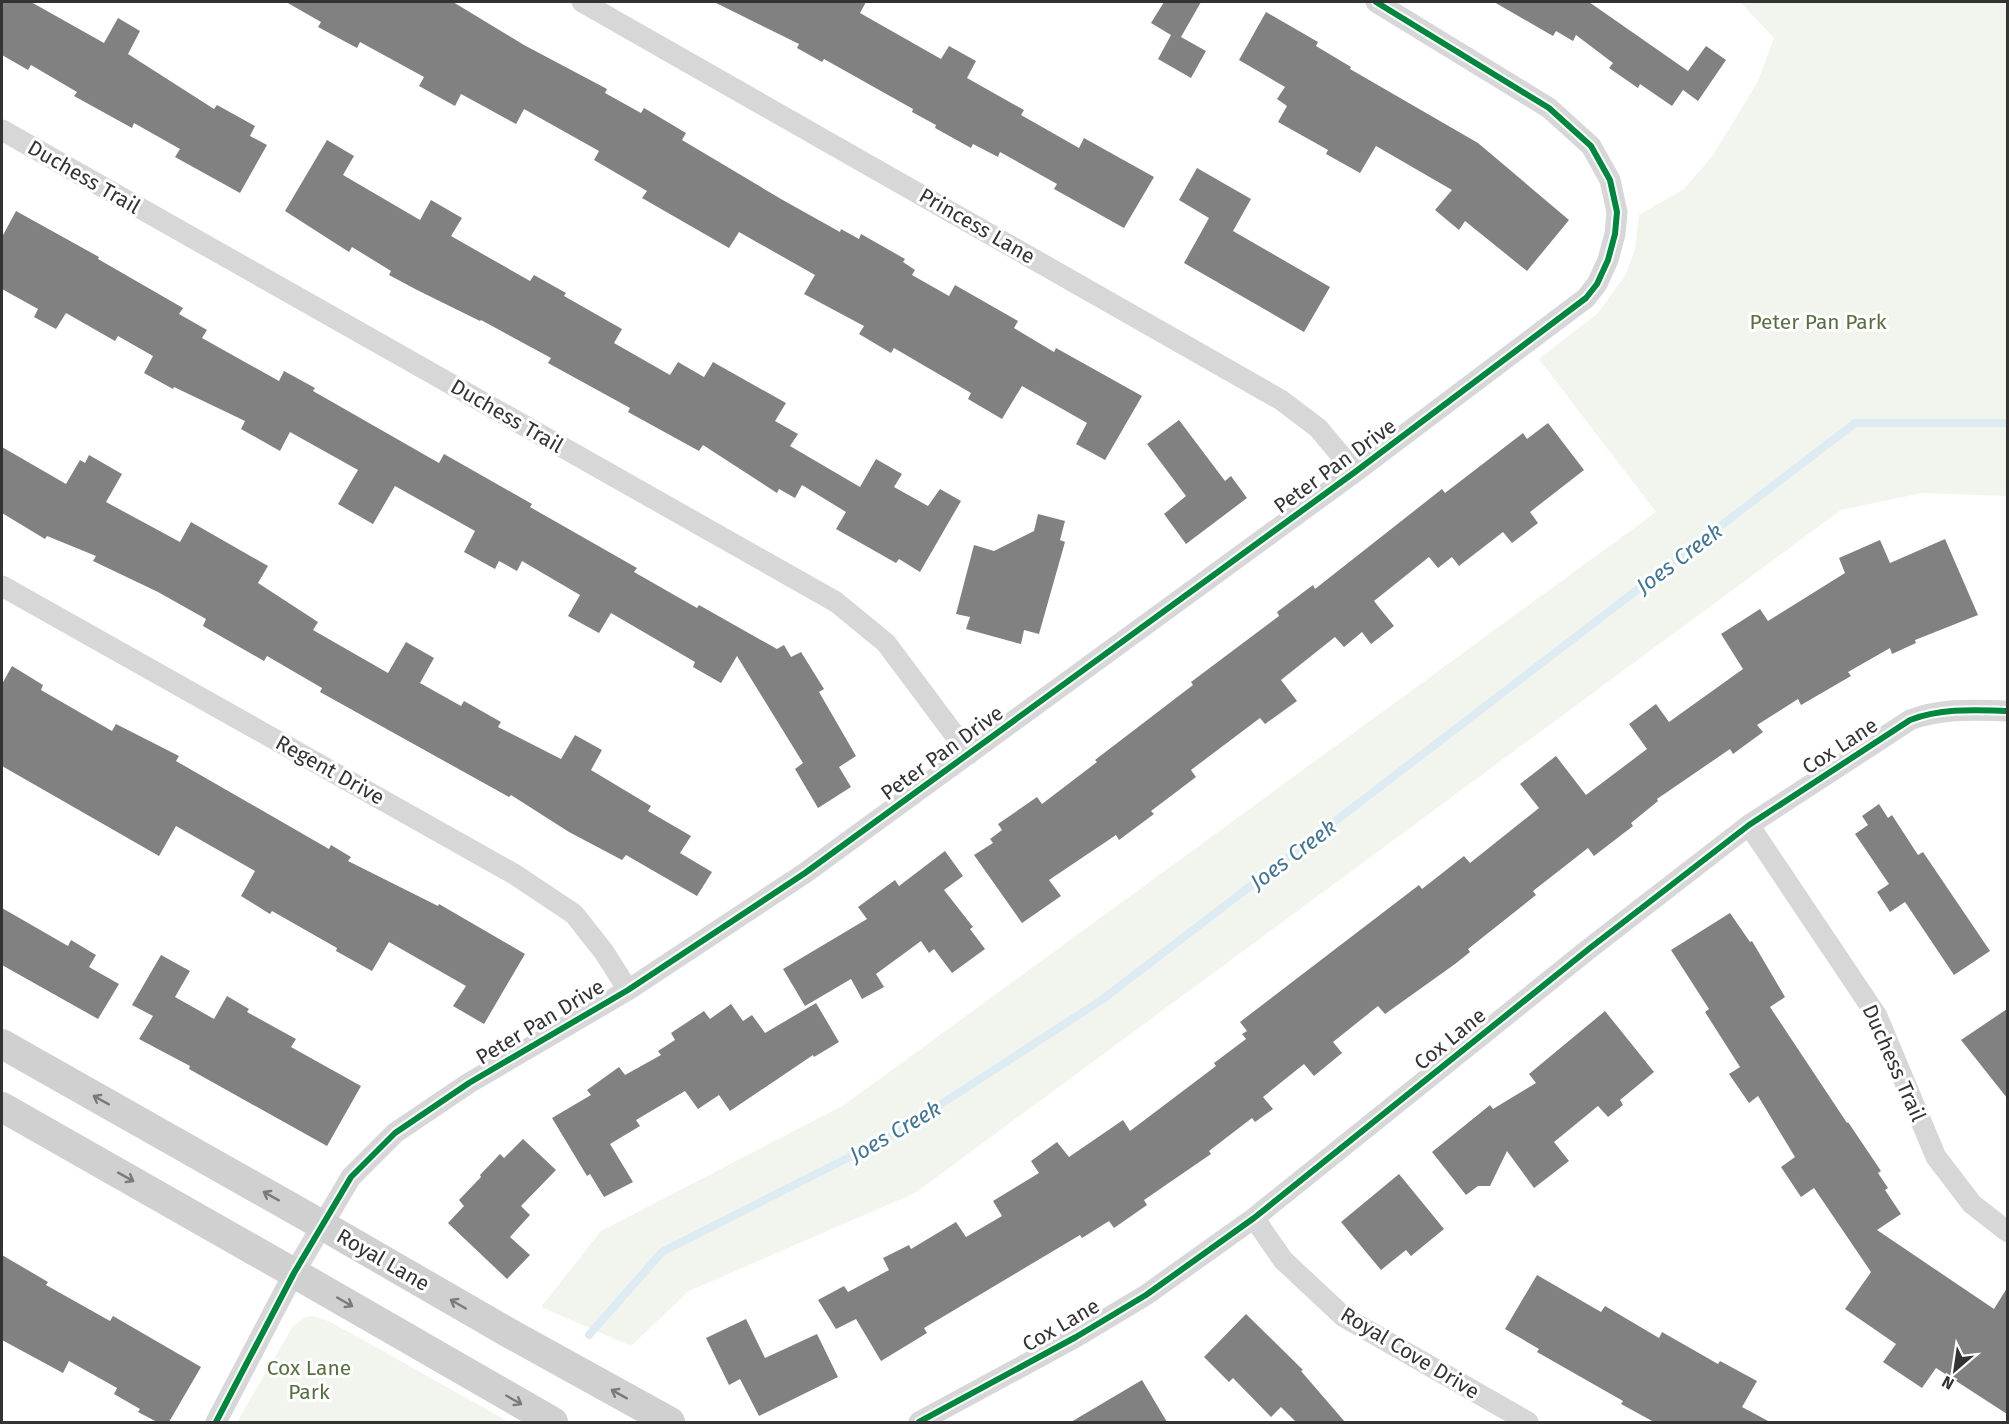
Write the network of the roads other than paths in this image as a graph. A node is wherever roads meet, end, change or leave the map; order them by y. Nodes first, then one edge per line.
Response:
1 (582, 2) edge
2 (1376, 2) edge
3 (2, 130) edge
4 (1355, 472) junction
5 (2, 586) edge
6 (2007, 711) edge
7 (969, 754) junction
8 (1749, 825) junction
9 (628, 990) junction
10 (2, 1044) edge
11 (2, 1107) edge
12 (1254, 1218) junction
13 (322, 1225) junction
14 (2007, 1232) edge
15 (294, 1273) junction
16 (216, 1422) edge
17 (553, 1422) edge
18 (670, 1422) edge
19 (919, 1422) edge
20 (1528, 1422) edge

1 - 4 street, Princess Lane
2 - 4 street, Peter Pan Drive
3 - 7 street, Duchess Trail
4 - 7 street, Peter Pan Drive
5 - 9 street, Regent Drive
6 - 8 street, Cox Lane
7 - 9 street, Peter Pan Drive
8 - 12 street, Cox Lane
8 - 14 street, Duchess Trail
9 - 13 street, Peter Pan Drive
13 -> 10 main road, Royal Lane
11 -> 15 main road
12 - 19 street, Cox Lane
12 - 20 street, Royal Cove Drive
13 - 15 street, Peter Pan Drive
18 -> 13 main road, Royal Lane
15 - 16 street, Peter Pan Drive
15 -> 17 main road

